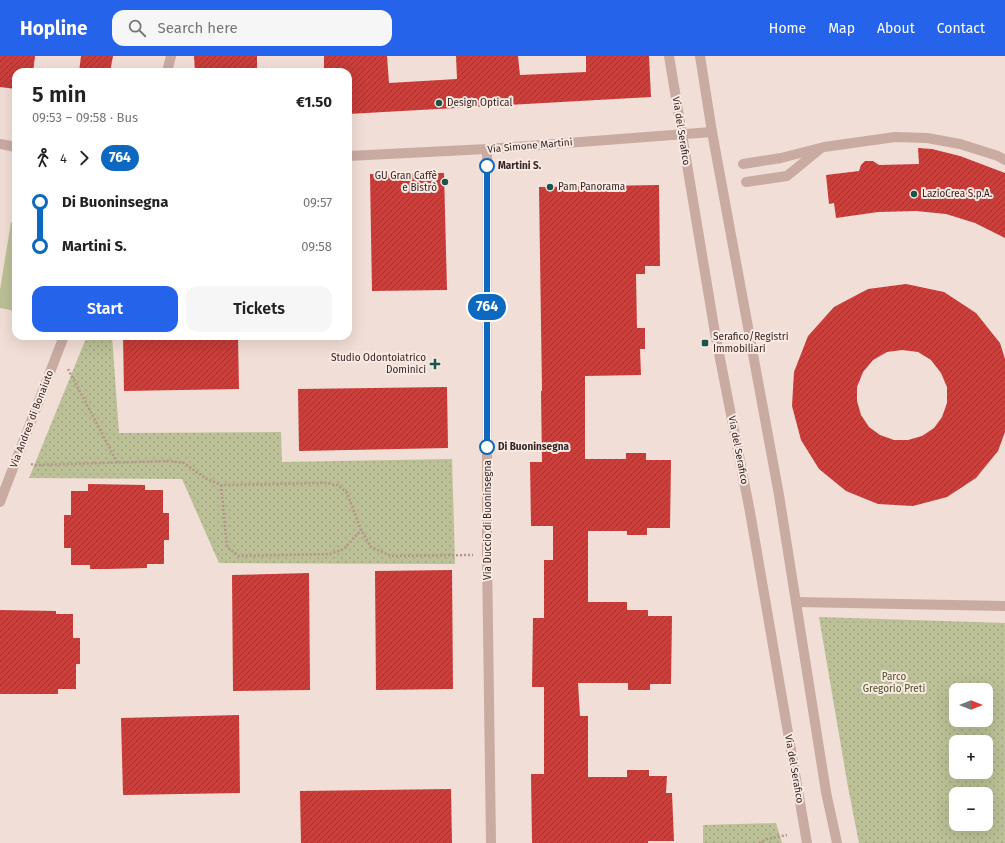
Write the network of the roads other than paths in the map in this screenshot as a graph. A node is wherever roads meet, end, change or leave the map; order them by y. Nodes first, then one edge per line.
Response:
1 (171, 56) edge
2 (669, 56) edge
3 (700, 56) edge
4 (168, 68) edge
5 (712, 132) junction
6 (681, 134) junction
7 (0, 144) edge
8 (12, 146) edge
9 (824, 147) junction
10 (487, 149) junction
11 (352, 156) edge
12 (1005, 160) edge
13 (743, 164) dead end
14 (746, 182) dead end
15 (62, 340) edge
16 (0, 502) edge
17 (796, 602) junction
18 (1005, 606) edge
19 (491, 843) edge
20 (807, 843) edge
21 (837, 843) edge

1 - 4 street
2 - 6 street, Via del Serafico
3 - 5 street
5 - 6 street, Via Simone Martini
5 - 17 street
6 - 10 street, Via Simone Martini
6 - 20 street, Via del Serafico
7 - 8 street
9 - 12 street
9 - 13 street
9 - 14 street
10 - 11 street, Via Simone Martini
10 - 19 street, Via Duccio di Buoninsegna
15 - 16 street, Via Andrea di Bonaiuto
17 - 18 street
17 - 21 street

